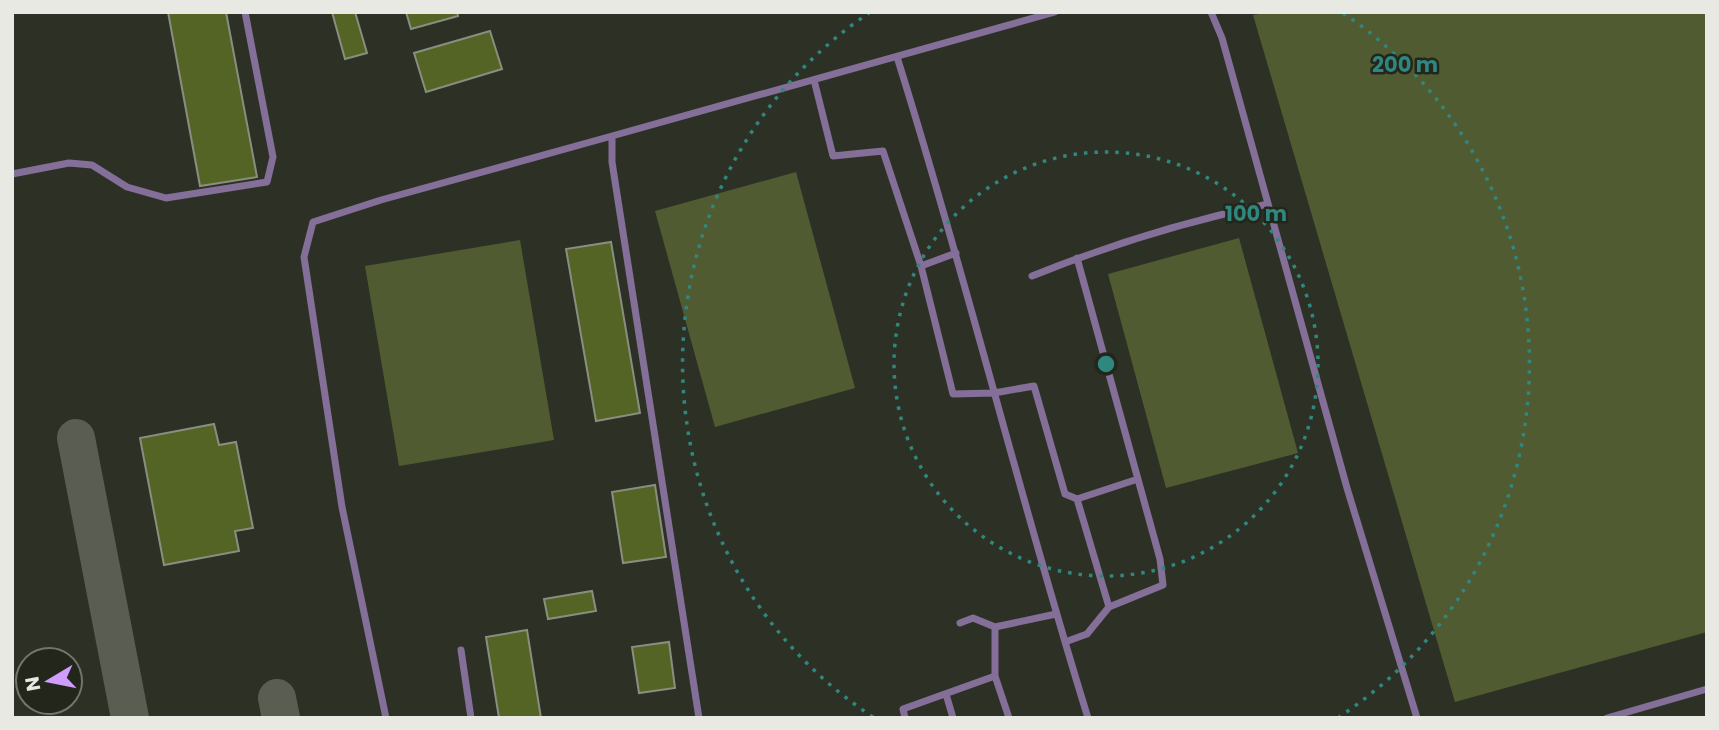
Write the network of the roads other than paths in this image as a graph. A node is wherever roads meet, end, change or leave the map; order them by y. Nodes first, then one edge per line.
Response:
1 (245, 12) edge
2 (1055, 12) edge
3 (1212, 12) edge
4 (897, 57) junction
5 (814, 80) junction
6 (612, 136) junction
7 (12, 174) edge
8 (1268, 204) junction
9 (956, 253) junction
10 (1077, 258) junction
11 (921, 266) junction
12 (1032, 276) dead end
13 (994, 393) junction
14 (1138, 479) junction
15 (1077, 499) junction
16 (1109, 607) junction
17 (1056, 614) junction
18 (960, 623) dead end
19 (995, 627) junction
20 (1065, 642) junction
21 (461, 650) dead end
22 (995, 676) junction
23 (1707, 689) edge
24 (946, 694) junction
25 (386, 718) edge
26 (471, 718) edge
27 (699, 718) edge
28 (905, 718) edge
29 (953, 718) edge
30 (1009, 718) edge
31 (1088, 718) edge
32 (1417, 718) edge
33 (1607, 718) edge

1 - 7 lane
2 - 4 lane
3 - 8 lane
4 - 5 lane
4 - 9 lane
5 - 6 lane
5 - 11 lane
6 - 25 lane
6 - 27 lane
8 - 10 lane
8 - 32 lane
9 - 11 lane
9 - 13 lane
10 - 12 lane
10 - 14 lane
11 - 13 lane
13 - 15 lane
13 - 17 lane
14 - 15 lane
14 - 16 lane
15 - 16 lane
16 - 20 lane
17 - 19 lane
17 - 20 lane
18 - 19 lane
19 - 22 lane
20 - 31 lane
21 - 26 lane
22 - 24 lane
22 - 30 lane
23 - 33 lane
24 - 28 lane
24 - 29 lane

